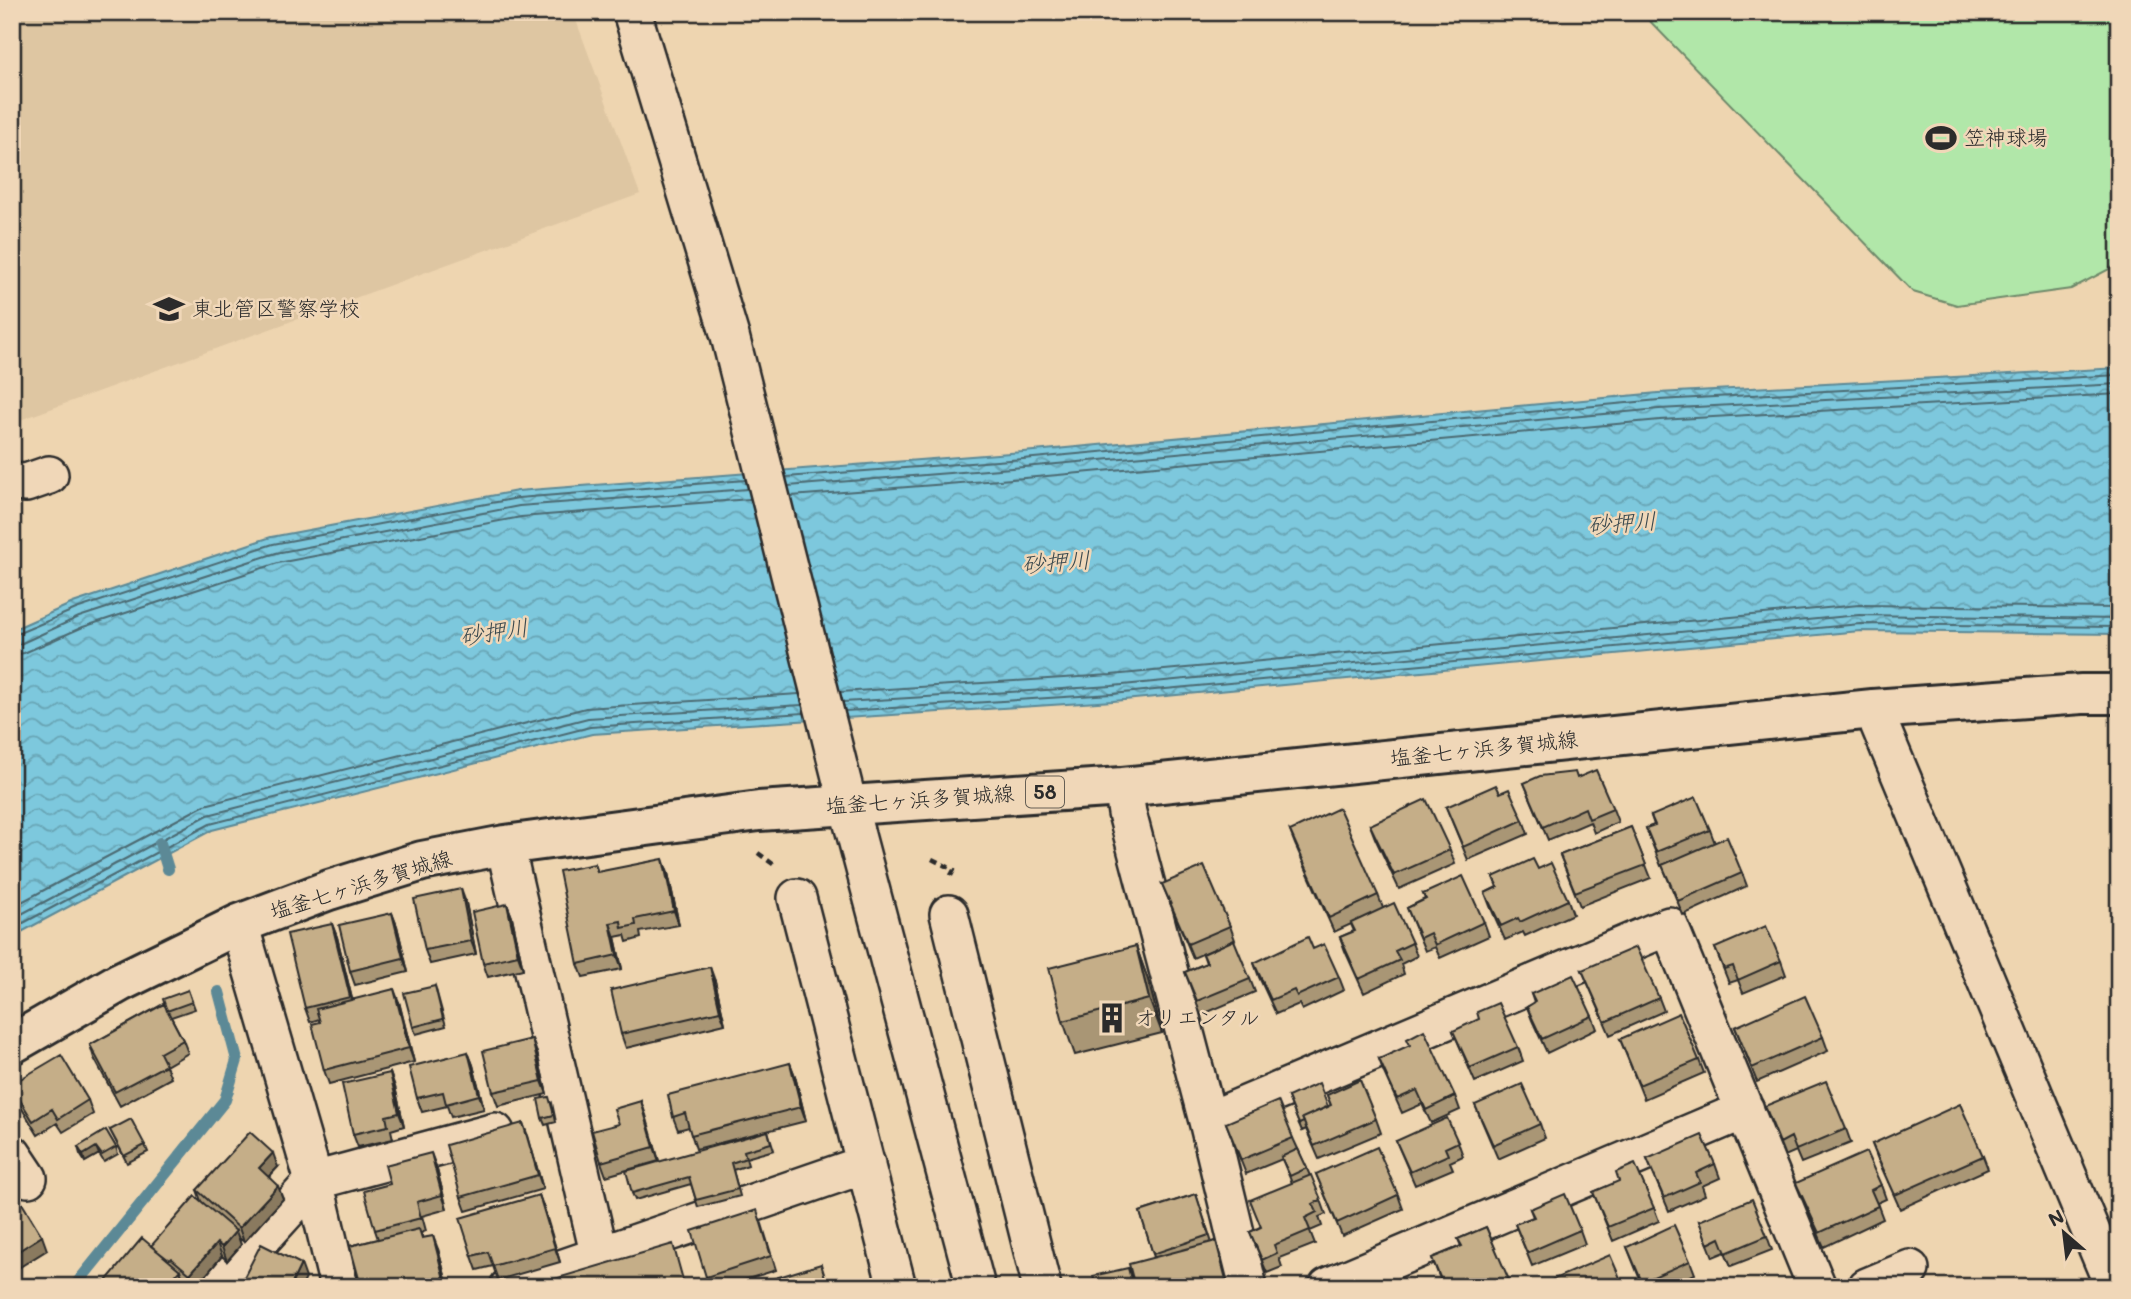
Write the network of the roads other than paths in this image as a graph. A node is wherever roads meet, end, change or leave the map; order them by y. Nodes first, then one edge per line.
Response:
1 (632, 12) edge
2 (49, 475) dead end
3 (12, 482) edge
4 (2119, 694) edge
5 (1873, 709) junction
6 (1123, 787) junction
7 (848, 805) junction
8 (505, 845) junction
9 (797, 898) dead end
10 (949, 914) dead end
11 (239, 924) junction
12 (12, 1044) edge
13 (1745, 1110) junction
14 (1208, 1121) junction
15 (523, 1125) edge
16 (866, 1164) junction
17 (314, 1181) junction
18 (600, 1257) junction
19 (1910, 1269) dead end
20 (226, 1278) dead end
21 (339, 1287) edge
22 (509, 1287) edge
23 (897, 1287) edge
24 (976, 1287) edge
25 (1042, 1287) edge
26 (1248, 1287) edge
27 (1328, 1287) edge
28 (1817, 1287) edge
29 (1867, 1287) edge
30 (2114, 1287) edge

1 - 7 street
2 - 3 street
4 - 5 main road, 塩釜七ヶ浜多賀城線 / 58
5 - 6 main road, 塩釜七ヶ浜多賀城線 / 58
5 - 30 street
6 - 7 main road, 塩釜七ヶ浜多賀城線 / 58
6 - 14 street
7 - 8 main road, 塩釜七ヶ浜多賀城線 / 58
7 - 24 street
8 - 11 main road, 塩釜七ヶ浜多賀城線 / 58
8 - 18 street
9 - 16 street
10 - 25 street
11 - 12 main road, 塩釜七ヶ浜多賀城線 / 58
11 - 17 street
13 - 14 street
13 - 27 street
13 - 28 street
14 - 26 street
15 - 17 street
16 - 18 street
16 - 23 street
17 - 20 street
17 - 21 street
18 - 22 street
19 - 29 street

